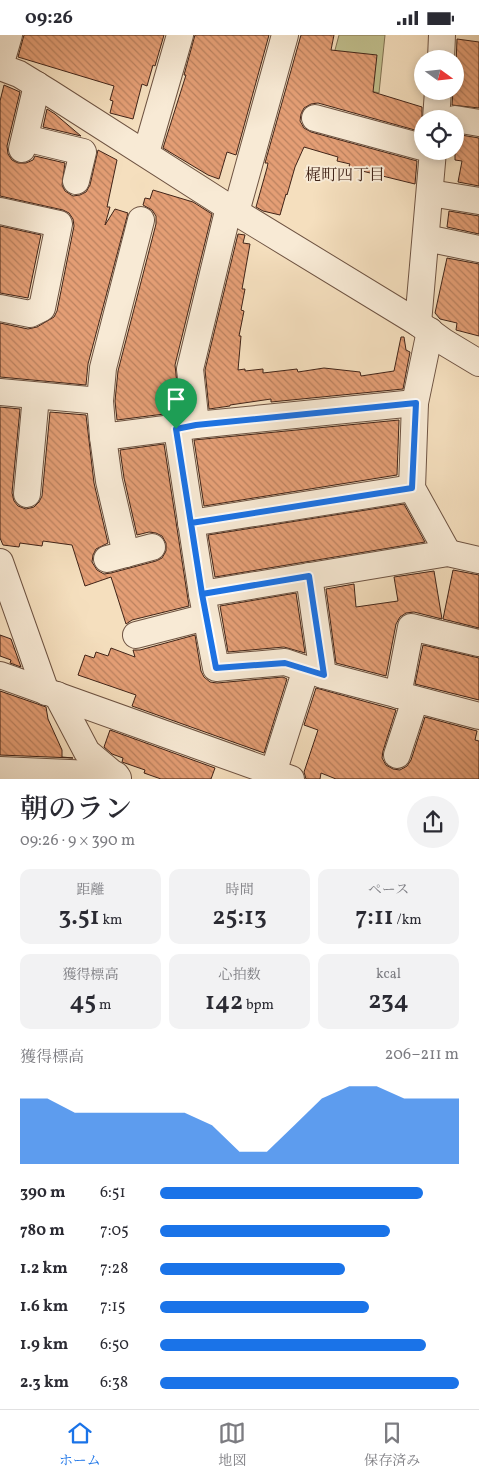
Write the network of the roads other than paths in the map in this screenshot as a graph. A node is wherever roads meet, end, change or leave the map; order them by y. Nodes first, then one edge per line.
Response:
1 (9, 35) edge
2 (180, 35) edge
3 (285, 35) edge
4 (442, 35) edge
5 (441, 50) edge
6 (0, 67) edge
7 (37, 85) junction
8 (315, 118) dead end
9 (464, 119) edge
10 (479, 123) edge
11 (414, 145) edge
12 (146, 153) junction
13 (432, 160) edge
14 (76, 181) dead end
15 (430, 193) junction
16 (479, 201) edge
17 (233, 209) junction
18 (0, 211) edge
19 (141, 220) dead end
20 (426, 237) junction
21 (479, 249) edge
22 (0, 308) edge
23 (424, 327) junction
24 (479, 363) edge
25 (0, 392) edge
26 (36, 396) junction
27 (100, 401) junction
28 (416, 403) junction
29 (186, 427) junction
30 (103, 437) junction
31 (412, 488) junction
32 (27, 494) dead end
33 (191, 523) junction
34 (152, 547) dead end
35 (448, 553) junction
36 (479, 560) edge
37 (0, 562) edge
38 (309, 576) junction
39 (204, 605) junction
40 (136, 635) dead end
41 (479, 643) edge
42 (315, 672) junction
43 (0, 675) edge
44 (52, 694) junction
45 (407, 697) junction
46 (479, 716) edge
47 (397, 755) dead end
48 (0, 769) edge
49 (282, 776) edge
50 (117, 777) edge

1 - 6 street
2 - 12 street
3 - 17 street
4 - 5 street
6 - 7 street
7 - 12 street
7 - 14 street
8 - 11 street
9 - 10 street
12 - 17 street
13 - 15 street
15 - 16 street
15 - 20 street
17 - 23 street
17 - 29 street
18 - 22 street
19 - 27 street
20 - 21 street
20 - 23 street
23 - 24 street
23 - 28 street
25 - 26 street
26 - 27 street
26 - 32 street
27 - 30 street
28 - 29 street
28 - 31 street
29 - 30 street
29 - 33 street
30 - 34 street
31 - 33 street
31 - 35 street
33 - 39 street
35 - 36 street
35 - 38 street
37 - 44 street
38 - 39 street
38 - 42 street
39 - 40 street
39 - 42 street
41 - 45 street
42 - 45 street
42 - 49 street
43 - 44 street
44 - 49 street
44 - 50 street
45 - 46 street
45 - 47 street
48 - 50 street

